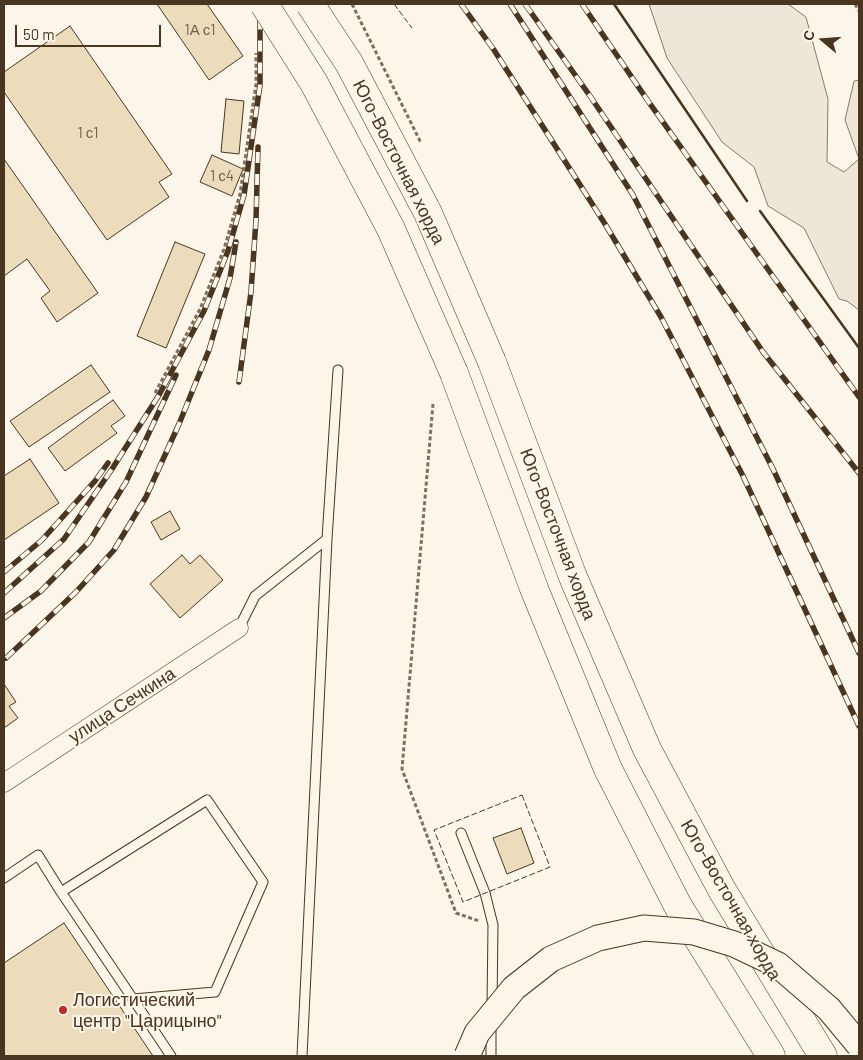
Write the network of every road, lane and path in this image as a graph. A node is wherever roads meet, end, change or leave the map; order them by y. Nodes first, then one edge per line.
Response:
1 (264, 4) edge
2 (310, 4) edge
3 (352, 4) edge
4 (854, 4) edge
5 (859, 11) edge
6 (256, 53) dead end
7 (421, 143) dead end
8 (338, 370) dead end
9 (155, 393) dead end
10 (433, 404) dead end
11 (327, 539) junction
12 (239, 628) joint
13 (4, 783) edge
14 (461, 832) dead end
15 (4, 878) edge
16 (61, 892) junction
17 (493, 925) junction
18 (132, 999) junction
19 (859, 1045) edge
20 (171, 1056) edge
21 (302, 1056) edge
22 (467, 1056) edge
23 (491, 1056) edge
24 (771, 1056) edge
25 (823, 1056) edge

1 - 24 main road, Юго-Восточная хорда, bridge
2 - 25 main road, Юго-Восточная хорда, bridge
3 - 7 path
4 - 5 path
6 - 9 path
8 - 11 lane
10 - 17 path
11 - 12 lane
11 - 21 lane
12 - 13 street, улица Сечкина
14 - 17 lane
15 - 16 lane
16 - 18 lane
16 - 18 lane
17 - 23 lane
18 - 20 lane
19 - 22 main road, bridge

